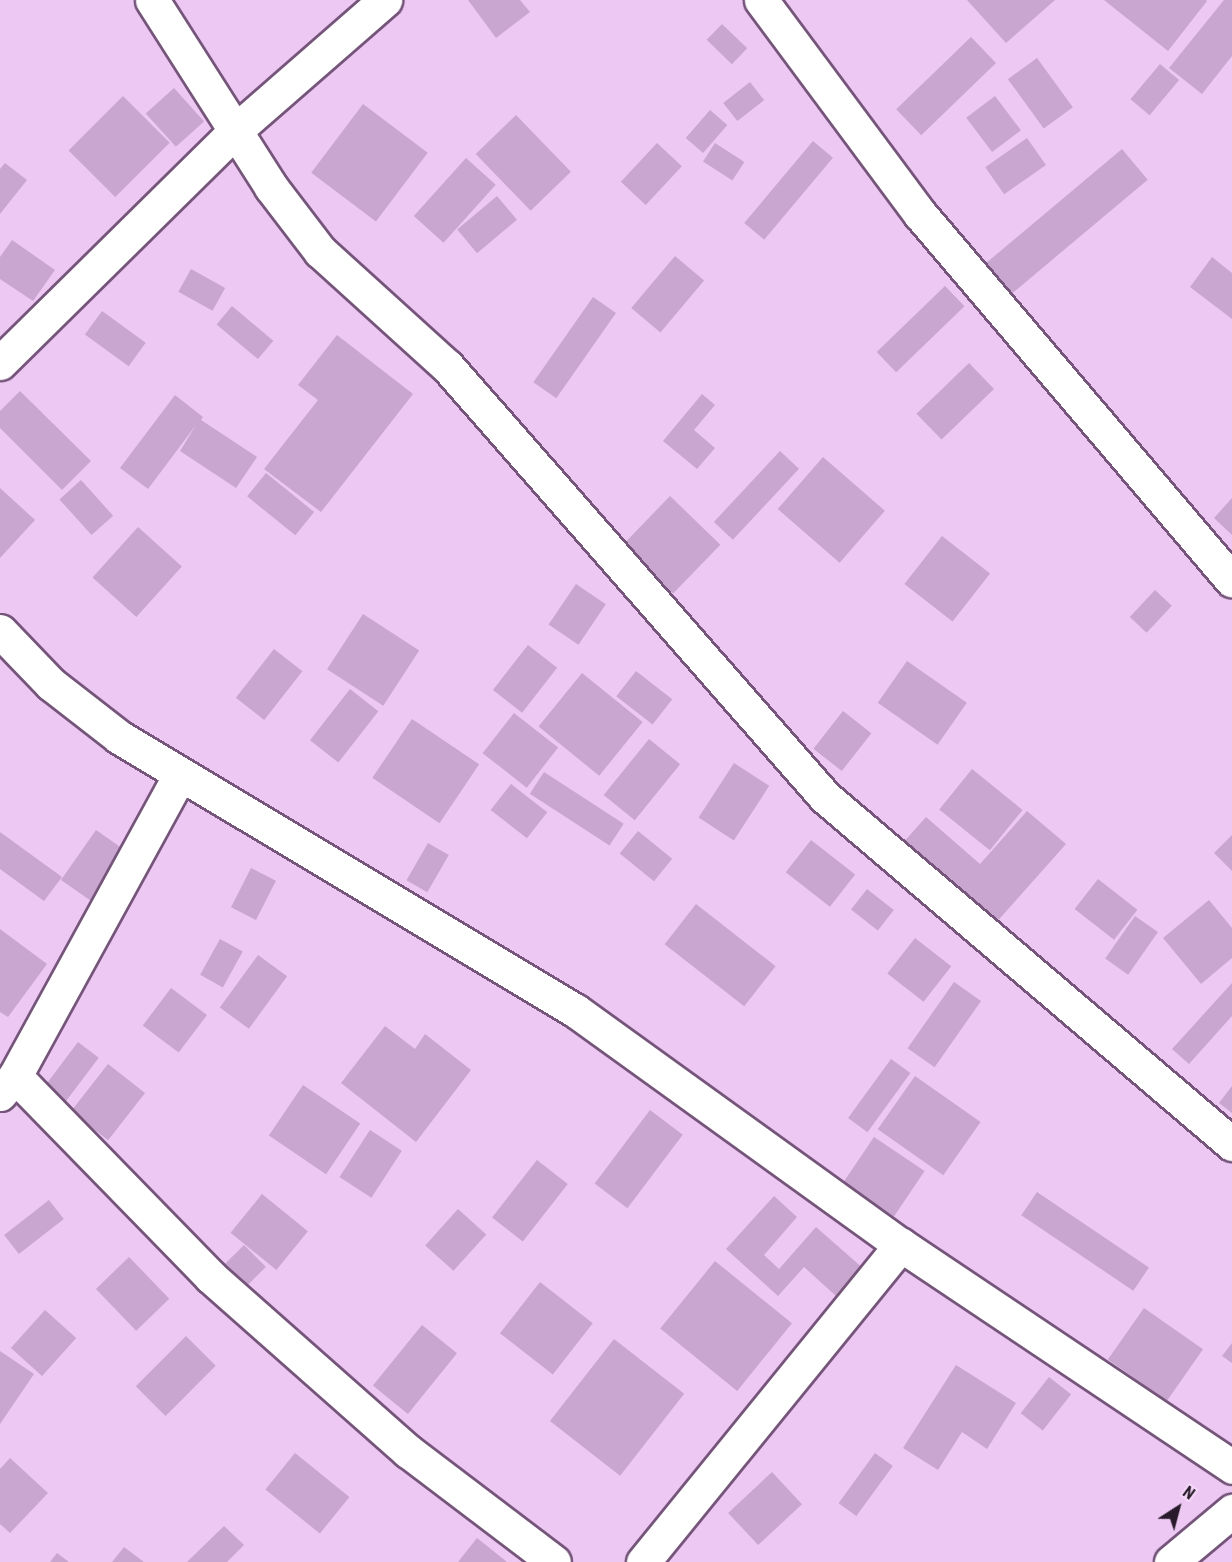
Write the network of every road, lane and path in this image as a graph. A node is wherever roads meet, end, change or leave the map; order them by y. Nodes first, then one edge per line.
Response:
1 (152, 0) edge
2 (385, 0) edge
3 (761, 0) edge
4 (236, 130) junction
5 (0, 363) edge
6 (1232, 580) edge
7 (0, 631) edge
8 (180, 775) junction
9 (8, 1085) edge
10 (1232, 1144) edge
11 (901, 1245) junction
12 (1232, 1467) edge
13 (1232, 1511) edge
14 (554, 1562) edge
15 (643, 1562) edge
16 (1171, 1562) edge

1 - 4 street
2 - 4 street
3 - 6 street
4 - 5 street
4 - 10 street
7 - 8 street
8 - 9 street
8 - 11 street
9 - 14 street
11 - 12 street
11 - 15 street
13 - 16 street

